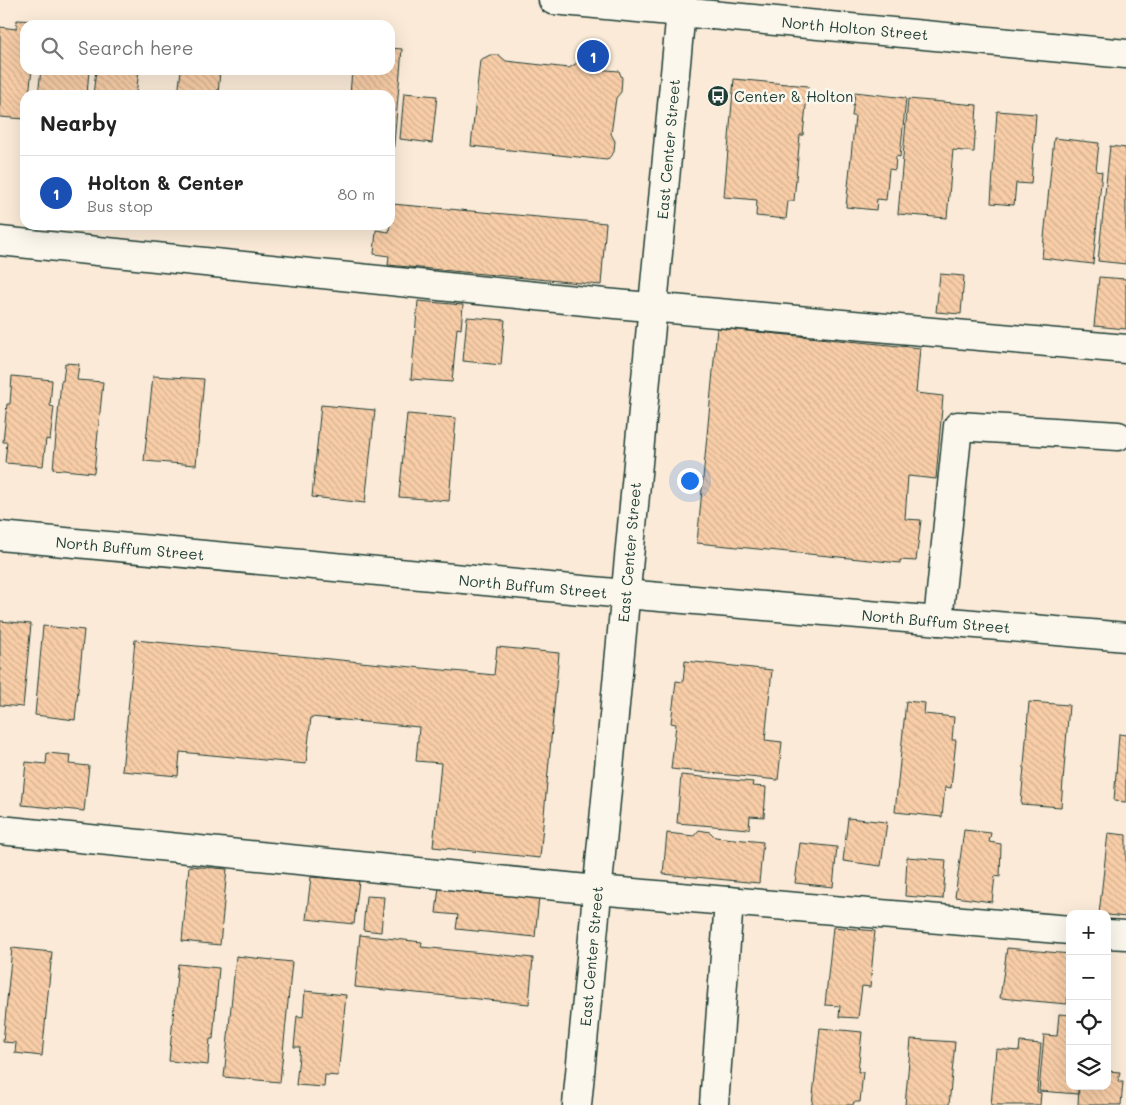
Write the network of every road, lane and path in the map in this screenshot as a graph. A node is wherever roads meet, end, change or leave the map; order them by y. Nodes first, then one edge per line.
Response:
1 (554, 0) edge
2 (682, 6) edge
3 (1126, 54) edge
4 (0, 241) edge
5 (653, 306) junction
6 (1126, 349) edge
7 (1118, 436) dead end
8 (0, 536) edge
9 (625, 594) junction
10 (938, 621) junction
11 (1126, 637) edge
12 (0, 830) edge
13 (597, 890) junction
14 (729, 901) junction
15 (1066, 930) edge
16 (1111, 934) edge
17 (1126, 935) edge
18 (577, 1105) edge
19 (714, 1105) edge

1 - 2 street, North Holton Street
2 - 3 street, North Holton Street
2 - 5 street, East Center Street
4 - 5 street
5 - 6 street
5 - 9 street, East Center Street
7 - 10 street
8 - 9 street, North Buffum Street
9 - 10 street, North Buffum Street
9 - 13 street, East Center Street
10 - 11 street, North Buffum Street
12 - 13 street
13 - 14 street
13 - 18 street, East Center Street
14 - 15 street
14 - 19 street
16 - 17 street

